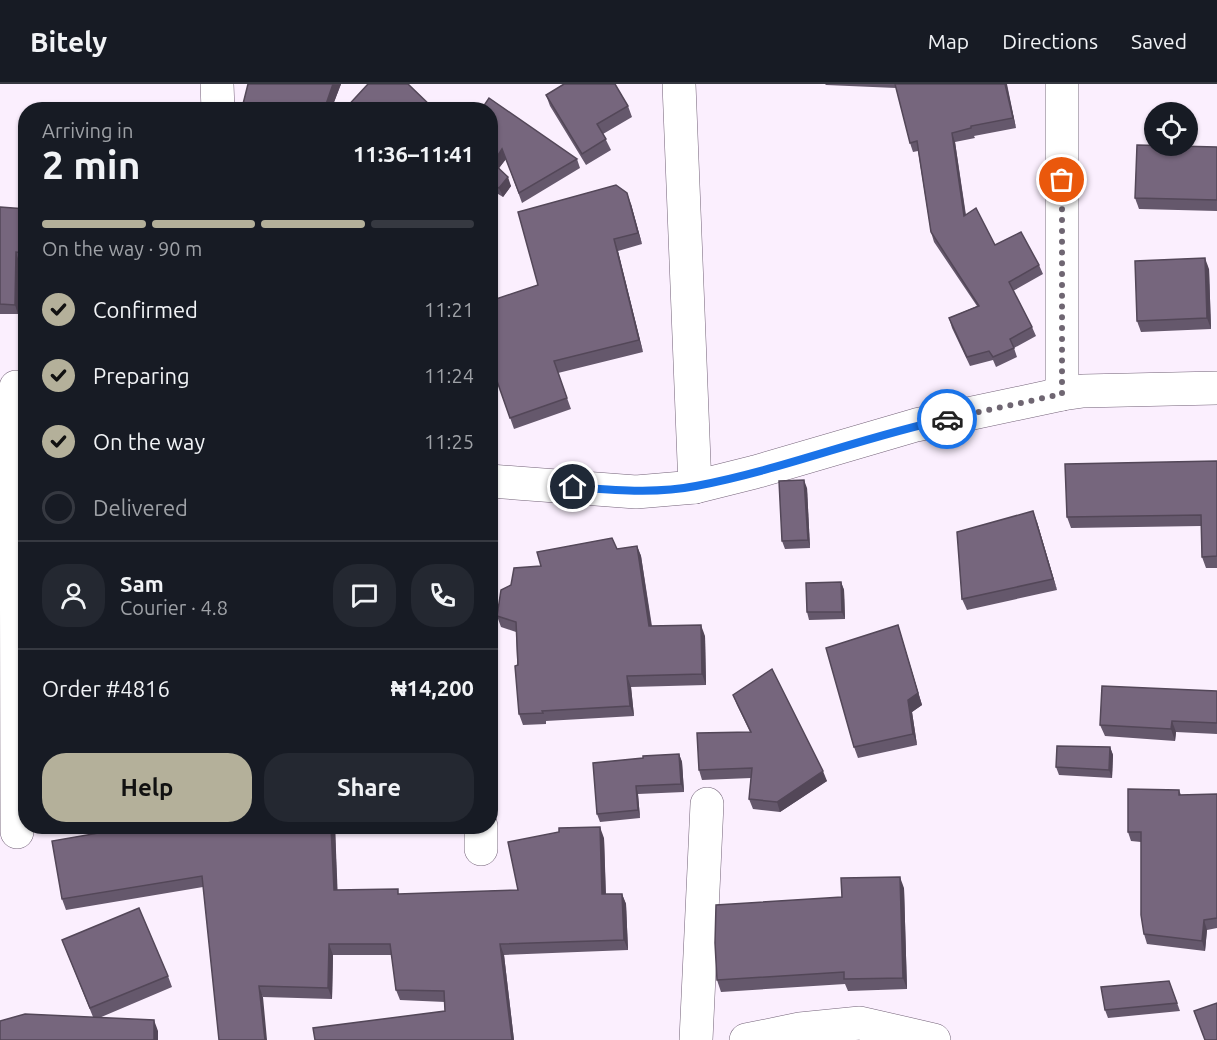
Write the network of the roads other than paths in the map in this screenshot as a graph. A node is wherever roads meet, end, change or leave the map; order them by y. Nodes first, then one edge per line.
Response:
1 (217, 84) edge
2 (679, 84) edge
3 (1062, 84) edge
4 (218, 102) edge
5 (14, 386) edge
6 (1217, 388) edge
7 (1062, 394) junction
8 (498, 482) edge
9 (695, 487) junction
10 (707, 804) dead end
11 (17, 831) dead end
12 (696, 1040) edge
13 (746, 1040) edge
14 (934, 1040) edge

1 - 4 street
2 - 9 street
3 - 7 street
5 - 11 street
6 - 7 street
7 - 9 street
8 - 9 street
10 - 12 street
13 - 14 street

